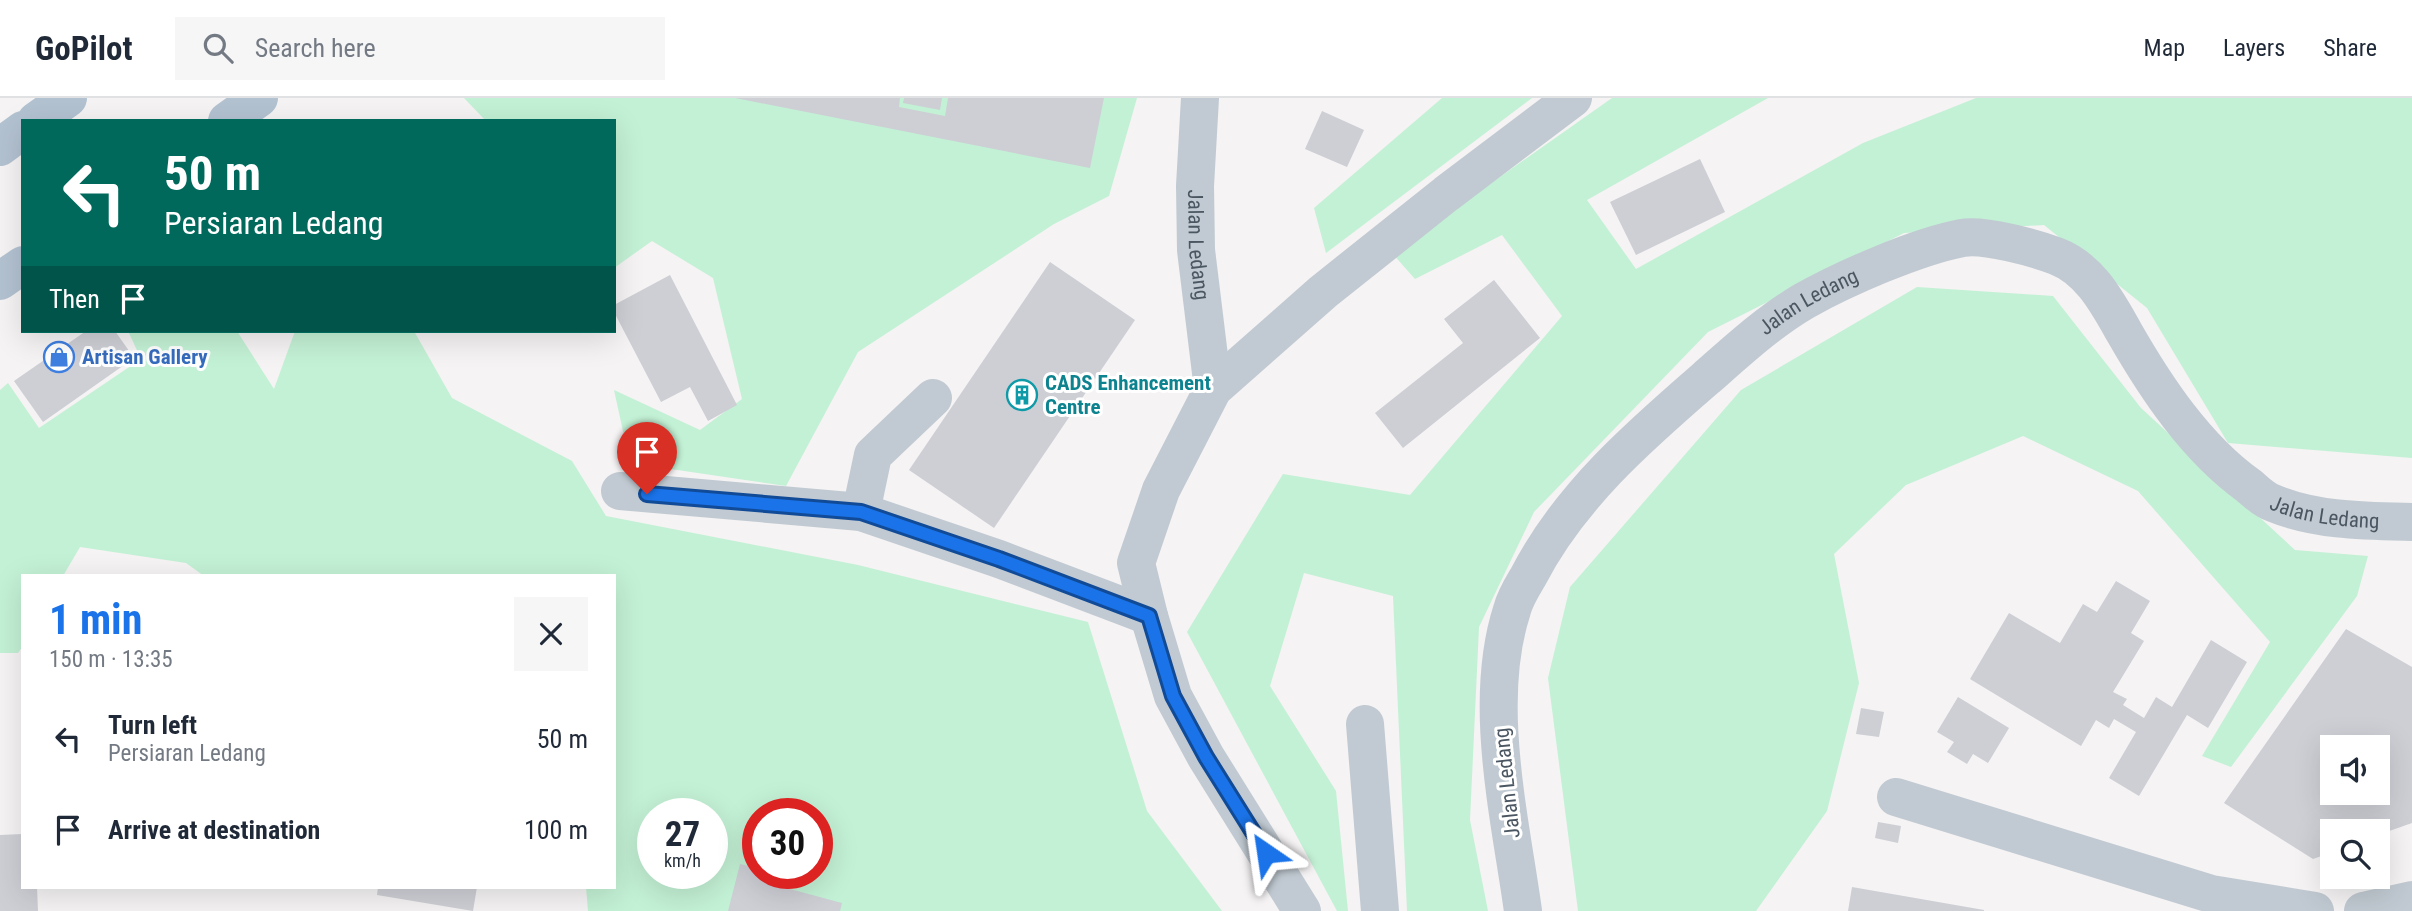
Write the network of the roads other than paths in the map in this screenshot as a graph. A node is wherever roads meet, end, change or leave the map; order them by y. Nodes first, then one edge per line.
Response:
1 (68, 98) edge
2 (259, 98) edge
3 (1200, 98) edge
4 (1573, 98) edge
5 (39, 119) edge
6 (230, 119) edge
7 (21, 131) edge
8 (0, 147) edge
9 (21, 266) edge
10 (0, 281) edge
11 (1213, 389) junction
12 (933, 398) dead end
13 (620, 491) dead end
14 (861, 512) junction
15 (2412, 522) edge
16 (1149, 616) junction
17 (1365, 724) dead end
18 (1896, 797) dead end
19 (2412, 900) edge
20 (1302, 911) edge
21 (1380, 911) edge
22 (1523, 911) edge
23 (2315, 911) edge
24 (2363, 911) edge

1 - 5 main road
2 - 6 main road
3 - 11 street, Jalan Ledang
4 - 11 street
7 - 8 main road
9 - 10 main road
11 - 16 street
12 - 14 street
13 - 14 street
14 - 16 street
15 - 22 street, Jalan Ledang
16 - 20 street
17 - 21 street
18 - 23 street
19 - 24 street

